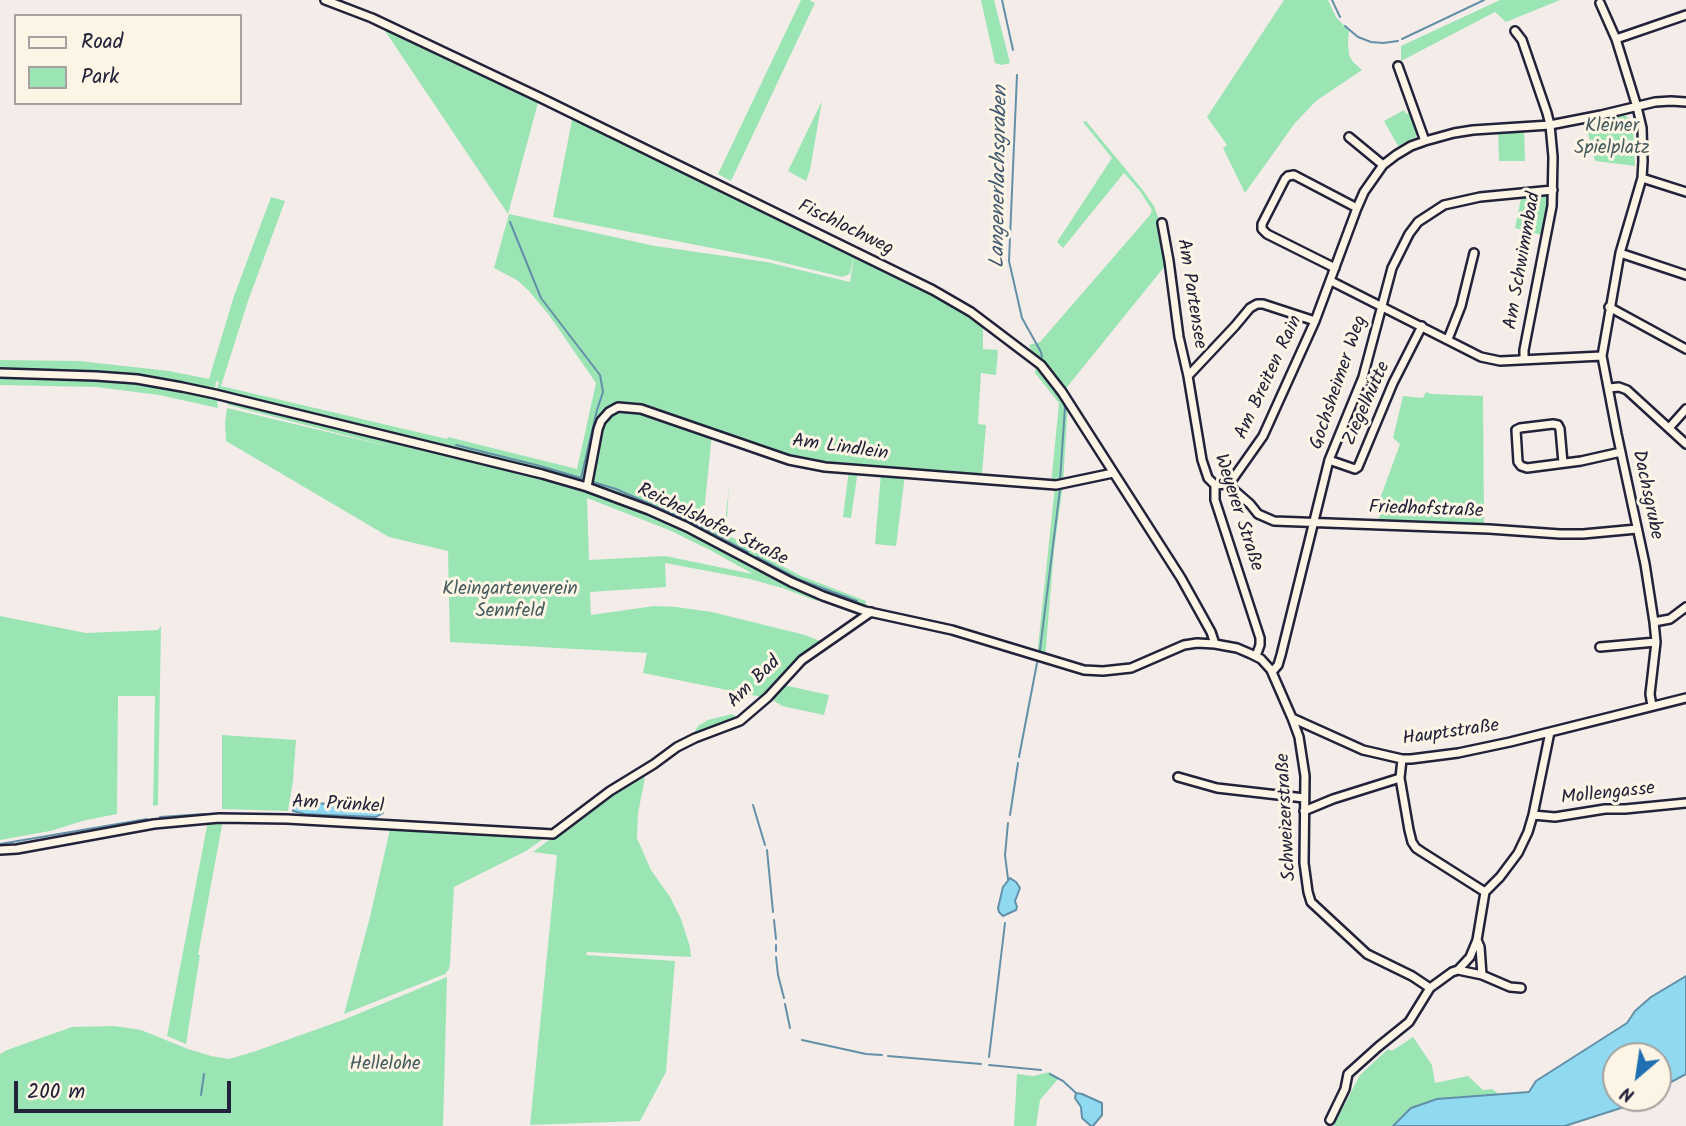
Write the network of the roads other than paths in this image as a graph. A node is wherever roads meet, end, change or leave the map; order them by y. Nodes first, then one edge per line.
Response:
1 (325, 0) edge
2 (1600, 3) dead end
3 (1686, 15) edge
4 (1515, 31) dead end
5 (1616, 40) junction
6 (1398, 66) dead end
7 (1686, 102) edge
8 (1637, 107) junction
9 (1550, 125) junction
10 (1349, 137) dead end
11 (1425, 141) junction
12 (1384, 165) junction
13 (1642, 178) junction
14 (1552, 190) junction
15 (1686, 192) edge
16 (1357, 208) junction
17 (1162, 223) dead end
18 (1474, 253) dead end
19 (1620, 253) junction
20 (1335, 268) junction
21 (1686, 275) edge
22 (1331, 281) junction
23 (1383, 306) junction
24 (1609, 307) junction
25 (1315, 321) junction
26 (1422, 326) junction
27 (1448, 339) junction
28 (1686, 349) edge
29 (1602, 356) junction
30 (1524, 360) junction
31 (0, 373) edge
32 (1188, 376) junction
33 (1609, 388) junction
34 (1686, 409) edge
35 (1669, 428) junction
36 (1686, 444) edge
37 (1620, 453) junction
38 (1329, 460) junction
39 (1563, 463) junction
40 (1113, 473) junction
41 (1227, 484) junction
42 (1215, 485) junction
43 (587, 487) junction
44 (1314, 523) junction
45 (1637, 529) junction
46 (1686, 607) edge
47 (871, 612) junction
48 (1654, 621) junction
49 (1656, 642) junction
50 (1215, 644) junction
51 (1600, 646) dead end
52 (1256, 656) junction
53 (1272, 672) junction
54 (1686, 698) edge
55 (1653, 706) junction
56 (1292, 718) junction
57 (1550, 732) junction
58 (1402, 759) junction
59 (654, 764) joint
60 (1178, 777) dead end
61 (1400, 778) junction
62 (1304, 798) junction
63 (1686, 803) edge
64 (1304, 811) junction
65 (1533, 815) junction
66 (0, 850) edge
67 (1485, 892) junction
68 (1477, 940) junction
69 (1458, 970) junction
70 (1482, 975) junction
71 (1430, 988) junction
72 (1521, 988) dead end
73 (1330, 1120) dead end

1 - 40 street, Fischlochweg
2 - 5 street
3 - 5 street
4 - 9 street, Am Schwimmbad
5 - 8 street
6 - 11 street
7 - 8 street, Am Breiten Rain
8 - 9 street, Am Breiten Rain
8 - 13 street
9 - 11 street, Am Breiten Rain
9 - 14 street, Am Schwimmbad
10 - 12 street
11 - 12 street, Am Breiten Rain
12 - 16 street, Am Breiten Rain
13 - 15 street
13 - 19 street
14 - 23 street, Gochsheimer Weg
14 - 30 street, Am Schwimmbad
16 - 20 street, Am Breiten Rain
16 - 20 street
17 - 32 street, Am Partensee
18 - 27 street
19 - 21 street
19 - 24 street
20 - 22 street, Am Breiten Rain
22 - 23 street
22 - 25 street, Am Breiten Rain
23 - 26 street
23 - 38 street, Gochsheimer Weg
24 - 28 street
24 - 29 street
25 - 32 street, Am Partensee
25 - 41 street, Am Breiten Rain
26 - 27 street
26 - 38 street, Ziegelhütte
27 - 30 street
29 - 30 street
29 - 33 street, Dachsgrube
31 - 43 street, Reichelshofer Straße
32 - 42 street, Weyerer Straße
33 - 35 street
33 - 37 street, Dachsgrube
34 - 35 street
35 - 36 street
37 - 39 street
37 - 45 street, Dachsgrube
38 - 44 street, Gochsheimer Weg
39 - 39 street
40 - 43 street, Am Lindlein
40 - 50 street, Fischlochweg
41 - 42 street
41 - 44 street, Friedhofstraße
42 - 52 street, Weyerer Straße
43 - 47 street, Reichelshofer Straße
44 - 45 street, Friedhofstraße
44 - 53 street, Gochsheimer Weg
45 - 48 street, Dachsgrube
46 - 48 street
47 - 50 street, Reichelshofer Straße
47 - 59 street, Am Bad
48 - 49 street, Dachsgrube
49 - 51 street
49 - 55 street, Dachsgrube
50 - 52 street, Reichelshofer Straße
52 - 53 street, Reichelshofer Straße
53 - 56 street
54 - 55 street, Hauptstraße
55 - 57 street, Hauptstraße
56 - 58 street, Hauptstraße
56 - 62 street, Schweizerstraße
57 - 58 street, Hauptstraße
57 - 65 street
58 - 61 street
59 - 66 street, Am Prünkel
60 - 62 street
61 - 64 street, Hauptstraße
61 - 67 street
62 - 64 street, Schweizerstraße
63 - 65 street, Mollengasse
64 - 71 street, Schweizerstraße
65 - 67 street
67 - 68 street
68 - 69 street
68 - 70 street
69 - 70 street
69 - 71 street
70 - 72 street
71 - 73 street

